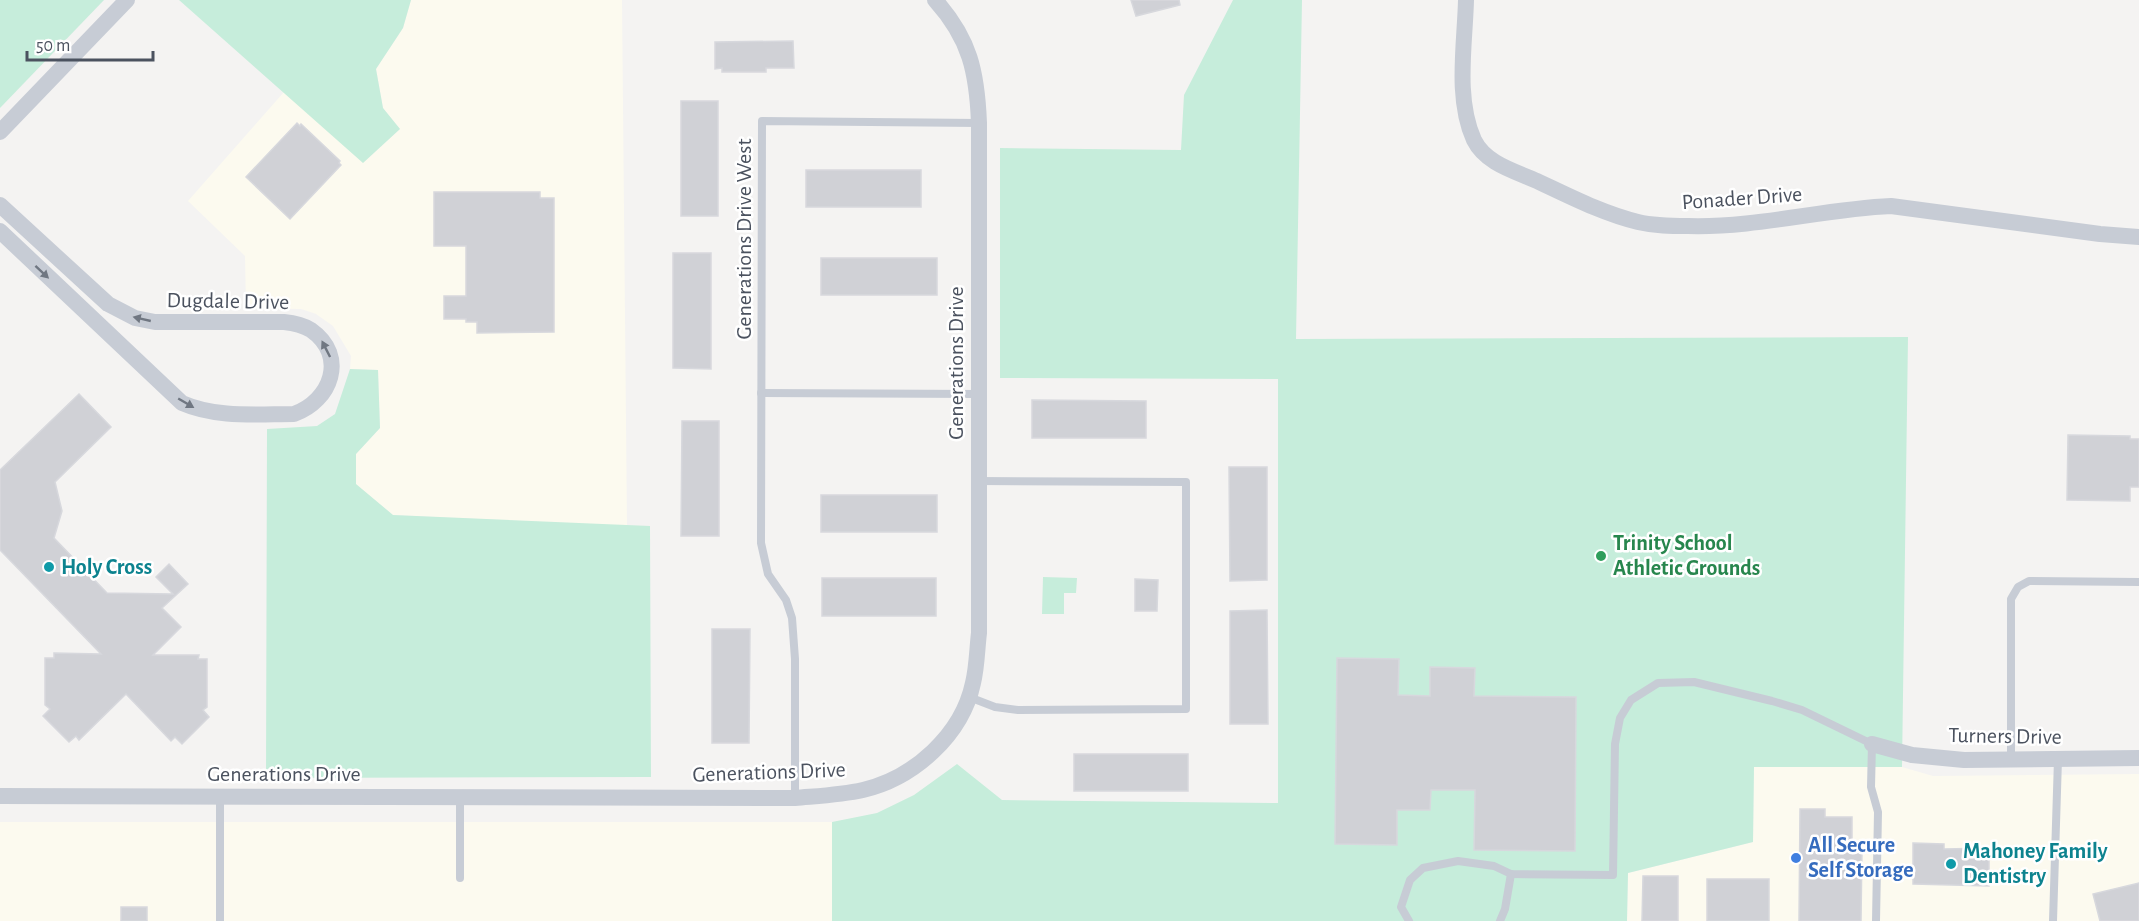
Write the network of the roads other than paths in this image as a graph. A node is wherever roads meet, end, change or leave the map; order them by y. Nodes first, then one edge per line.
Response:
1 (127, 0) edge
2 (935, 0) edge
3 (1466, 0) edge
4 (979, 123) junction
5 (0, 132) edge
6 (0, 205) edge
7 (0, 231) edge
8 (2139, 237) edge
9 (761, 393) junction
10 (979, 394) junction
11 (978, 481) junction
12 (2139, 582) edge
13 (969, 697) junction
14 (1872, 744) junction
15 (2139, 758) edge
16 (2011, 759) junction
17 (2058, 759) junction
18 (0, 796) edge
19 (220, 797) junction
20 (460, 797) junction
21 (795, 798) junction
22 (1511, 874) junction
23 (460, 878) dead end
24 (220, 921) edge
25 (1409, 921) edge
26 (1500, 921) edge
27 (1876, 921) edge
28 (2053, 921) edge

1 - 5 street
2 - 4 street, Generations Drive
3 - 8 street, Ponader Drive
4 - 9 lane, Generations Drive West
4 - 10 street, Generations Drive
7 -> 6 street, Dugdale Drive
9 - 10 lane
9 - 21 lane, Generations Drive West
10 - 11 street, Generations Drive
11 - 13 street, Generations Drive
11 - 13 lane
12 - 16 lane
13 - 21 street, Generations Drive
14 - 16 street, Turners Drive
14 - 22 lane
14 - 27 lane
15 - 17 street, Turners Drive
16 - 17 street, Turners Drive
17 - 28 lane
18 - 19 street, Generations Drive
19 - 20 street, Generations Drive
19 - 24 lane
20 - 21 street, Generations Drive
20 - 23 lane
22 - 25 lane
22 - 26 lane

